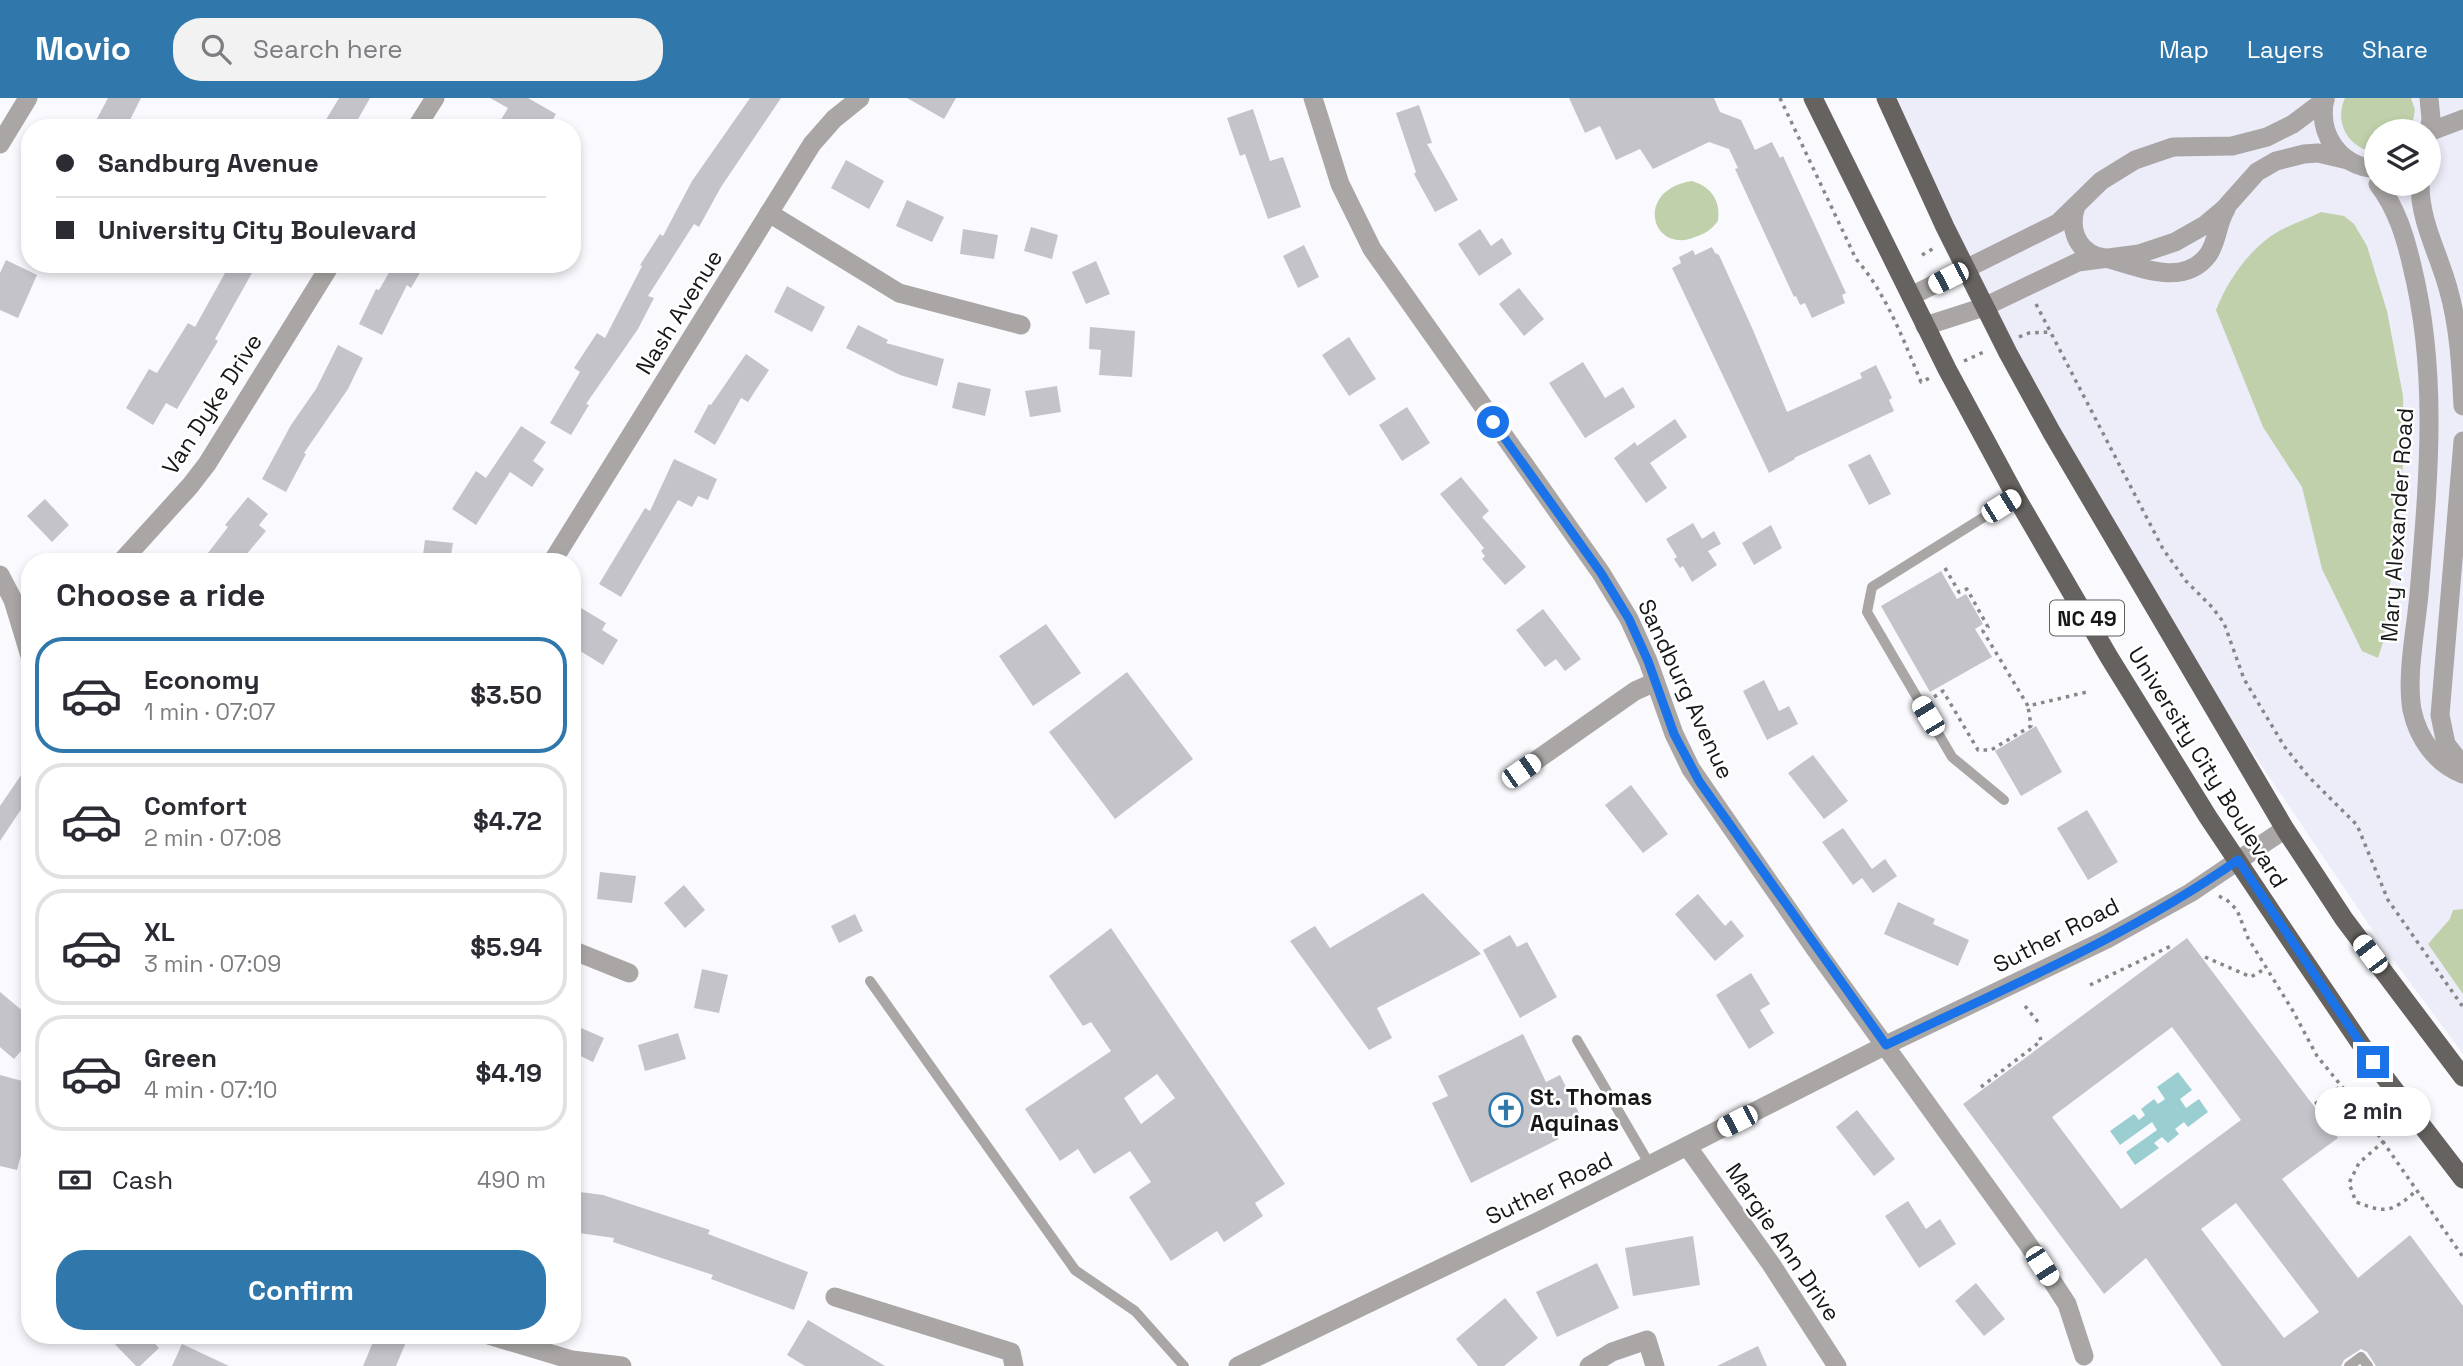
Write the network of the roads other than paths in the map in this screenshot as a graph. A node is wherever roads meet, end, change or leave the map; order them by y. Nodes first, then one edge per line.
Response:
1 (28, 98) edge
2 (435, 98) edge
3 (860, 98) edge
4 (1314, 98) edge
5 (1813, 98) edge
6 (1886, 98) edge
7 (2429, 98) edge
8 (2325, 99) edge
9 (422, 119) edge
10 (2431, 119) edge
11 (2463, 119) edge
12 (2441, 127) edge
13 (0, 144) edge
14 (2350, 161) junction
15 (2364, 165) edge
16 (2364, 172) edge
17 (2386, 196) edge
18 (2422, 196) edge
19 (2231, 200) junction
20 (2076, 206) junction
21 (769, 213) junction
22 (2104, 257) junction
23 (1966, 269) junction
24 (325, 273) edge
25 (1911, 296) junction
26 (1984, 307) junction
27 (1021, 325) dead end
28 (1925, 326) junction
29 (2463, 406) edge
30 (2463, 441) edge
31 (2016, 497) junction
32 (129, 553) edge
33 (558, 553) edge
34 (0, 575) edge
35 (2417, 609) junction
36 (2449, 611) junction
37 (21, 617) edge
38 (1655, 682) junction
39 (2463, 766) edge
40 (1521, 771) dead end
41 (2463, 774) edge
42 (2004, 800) dead end
43 (2285, 828) junction
44 (2238, 860) junction
45 (581, 954) edge
46 (629, 973) dead end
47 (870, 981) dead end
48 (1577, 1040) dead end
49 (1886, 1045) junction
50 (2463, 1077) edge
51 (1688, 1146) junction
52 (1650, 1165) junction
53 (2463, 1179) edge
54 (835, 1297) dead end
55 (518, 1344) edge
56 (2084, 1356) dead end
57 (622, 1366) edge
58 (1014, 1366) edge
59 (1184, 1366) edge
60 (1238, 1366) edge
61 (1589, 1366) edge
62 (1655, 1366) edge
63 (1837, 1366) edge
64 (2349, 1366) edge
65 (2368, 1366) edge

1 - 13 street
2 - 9 street
3 - 21 street, Nash Avenue
4 - 38 street, Sandburg Avenue
5 - 25 main road, University City Boulevard / NC 49
6 - 23 main road, University City Boulevard / NC 49
7 - 10 street
8 - 14 street, Mary Alexander Road
8 - 20 street
11 - 12 street
14 - 15 street
14 - 16 street, Mary Alexander Road
14 - 19 street
17 - 35 street, Mary Alexander Road
18 - 29 street
19 - 22 street
19 - 22 street
20 - 22 street
20 - 23 street
21 - 27 street
21 - 33 street, Nash Avenue
22 - 26 street
23 - 25 street
23 - 26 main road, University City Boulevard / NC 49
24 - 32 street, Van Dyke Drive
25 - 28 main road, University City Boulevard / NC 49
26 - 28 street
26 - 43 main road, University City Boulevard / NC 49
28 - 31 main road, University City Boulevard / NC 49
30 - 36 street
31 - 42 lane
31 - 44 main road, University City Boulevard / NC 49
34 - 37 street
35 - 36 street
35 - 41 street, Mary Alexander Road
36 - 39 street
38 - 40 street
38 - 49 street, Sandburg Avenue
43 - 44 street, Suther Road
43 - 50 main road, University City Boulevard / NC 49
44 - 49 street, Suther Road
44 - 53 main road, University City Boulevard / NC 49
45 - 46 street
47 - 59 lane
48 - 52 lane
49 - 51 street, Suther Road
49 - 56 street, Sandburg Avenue
51 - 52 street, Suther Road
51 - 63 street, Margie Ann Drive
52 - 60 street, Suther Road
54 - 58 street
55 - 57 street
61 - 62 street
64 - 65 lane

